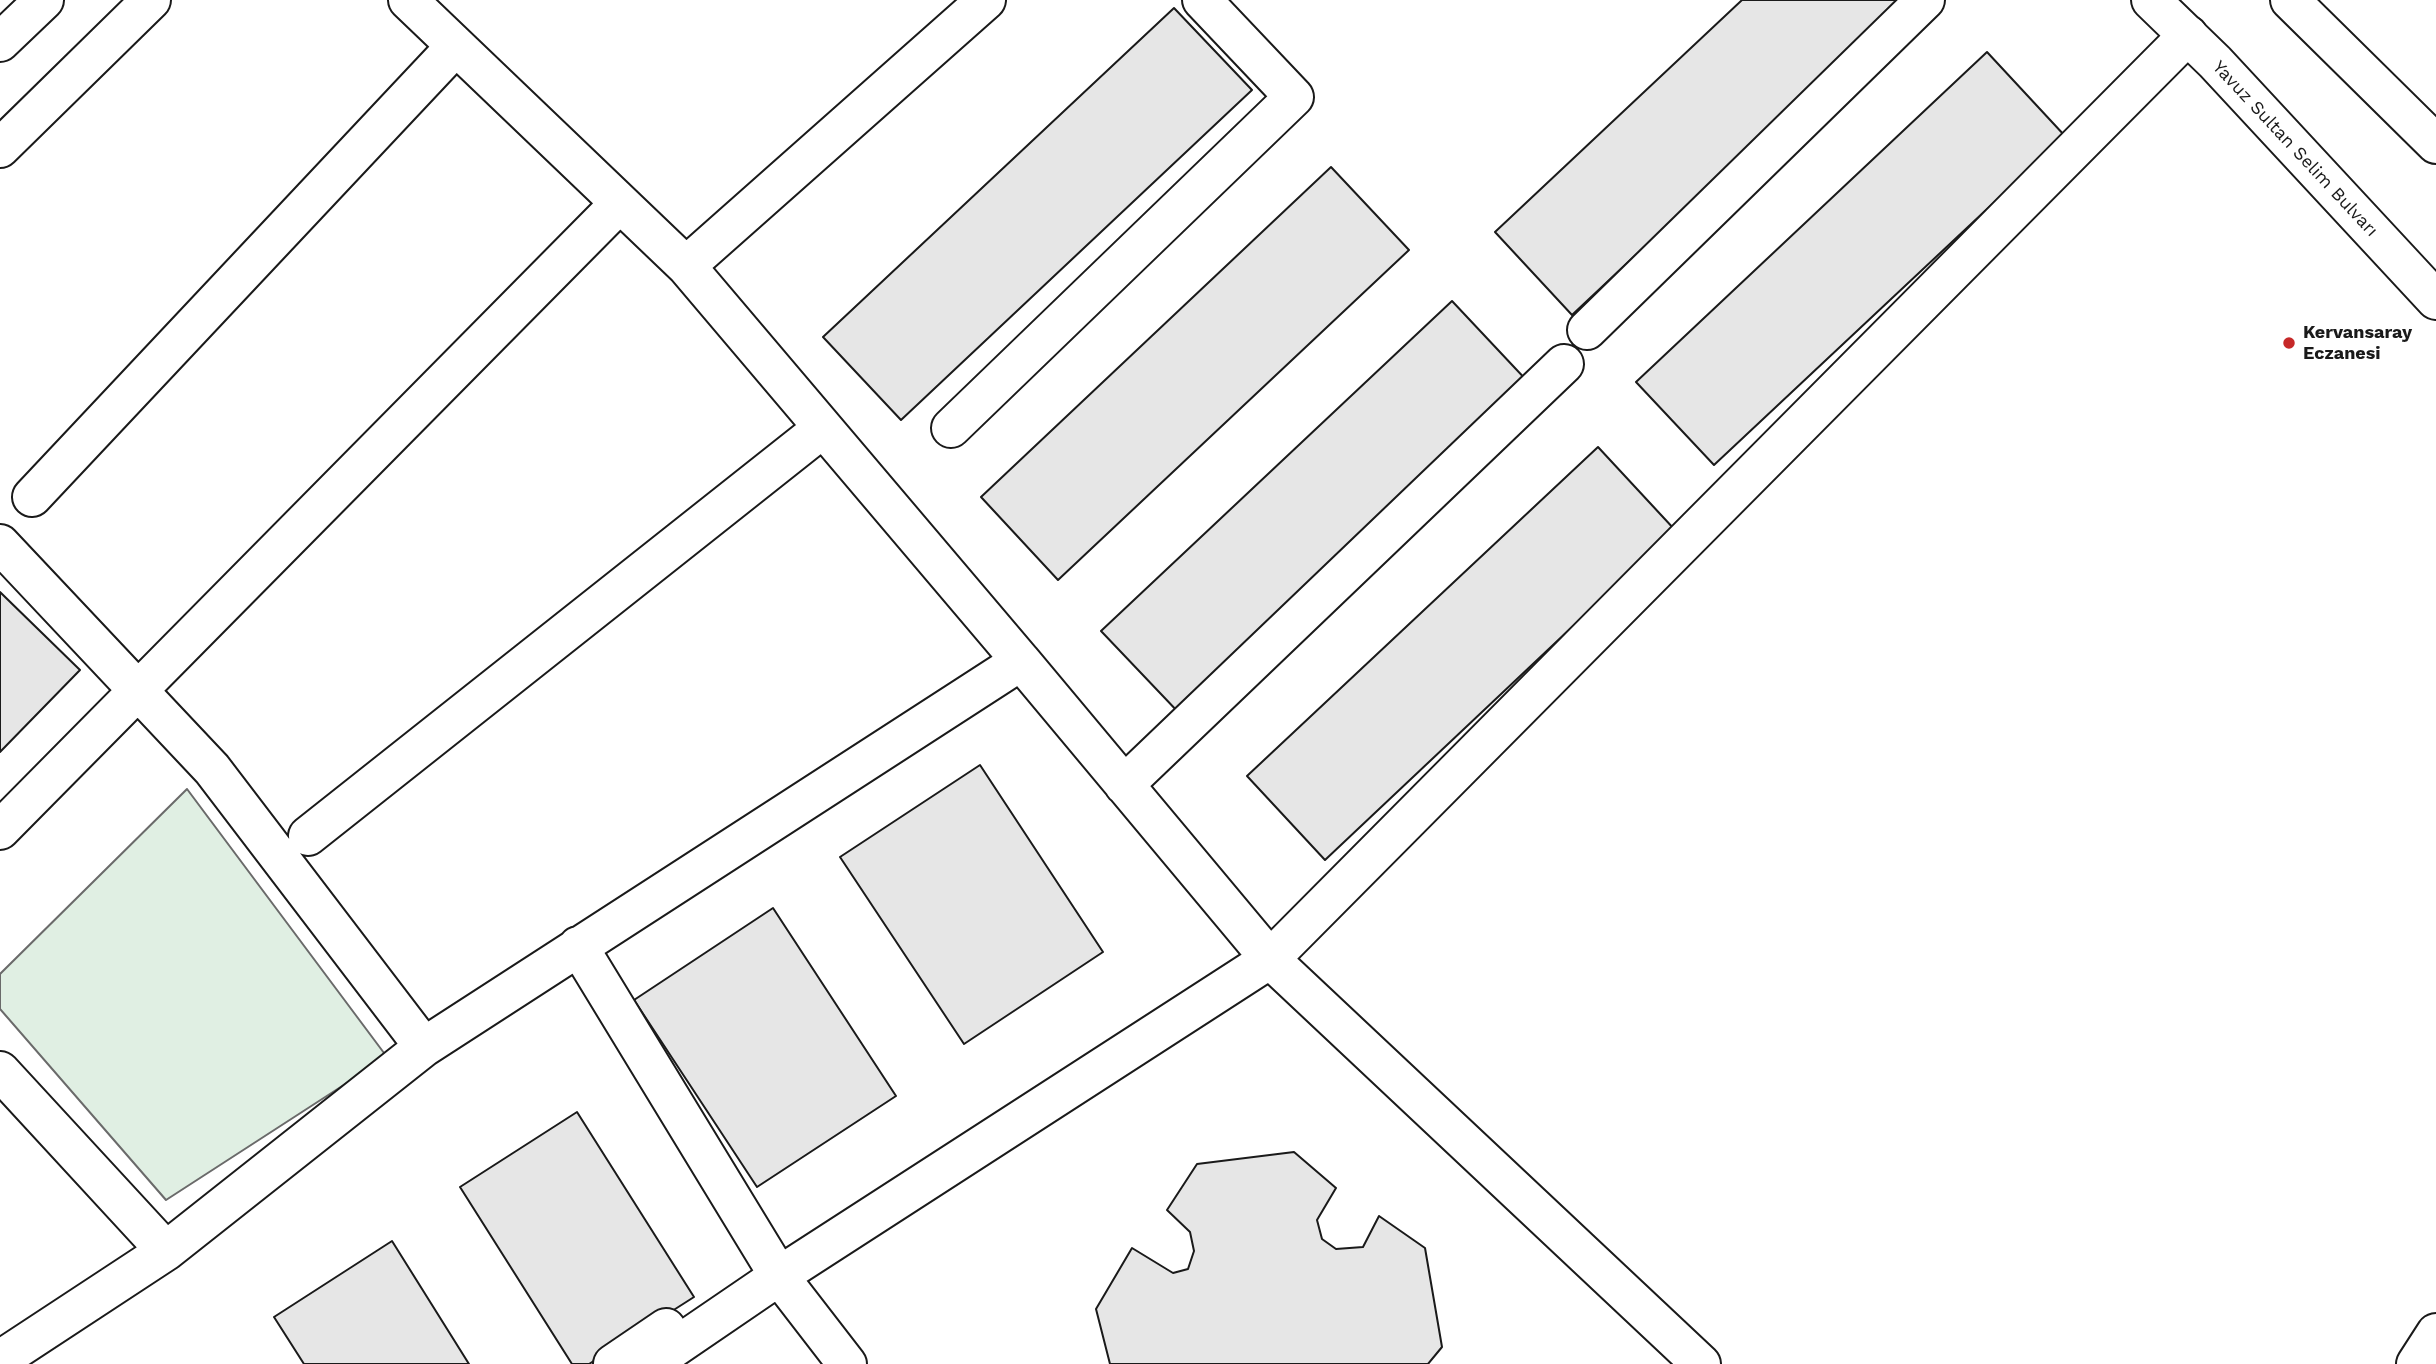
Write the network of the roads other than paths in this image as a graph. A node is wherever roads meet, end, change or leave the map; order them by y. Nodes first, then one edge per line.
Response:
1 (44, 0) edge
2 (151, 0) edge
3 (408, 0) edge
4 (986, 0) edge
5 (1202, 0) edge
6 (1925, 0) edge
7 (2151, 0) edge
8 (2290, 0) edge
9 (2188, 36) junction
10 (0, 42) edge
11 (456, 46) junction
12 (2436, 144) edge
13 (0, 148) edge
14 (620, 203) junction
15 (686, 266) junction
16 (2436, 300) edge
17 (1587, 330) dead end
18 (1564, 363) dead end
19 (823, 428) junction
20 (951, 428) dead end
21 (32, 496) dead end
22 (0, 544) edge
23 (1021, 661) junction
24 (138, 691) junction
25 (1124, 785) junction
26 (0, 830) edge
27 (309, 836) dead end
28 (578, 946) junction
29 (1270, 959) junction
30 (424, 1047) junction
31 (0, 1071) edge
32 (166, 1251) junction
33 (774, 1267) junction
34 (2436, 1333) edge
35 (0, 1360) edge
36 (613, 1364) edge
37 (650, 1364) edge
38 (847, 1364) edge
39 (1700, 1364) edge
40 (2416, 1364) edge

1 - 10 street
2 - 13 street
3 - 11 street
4 - 15 street
5 - 20 street
6 - 17 street
7 - 9 street, Yavuz Sultan Selim Bulvarı
8 - 12 street
9 - 16 street, Yavuz Sultan Selim Bulvarı
9 - 29 street
11 - 14 street
11 - 21 street
14 - 15 street
14 - 24 street
15 - 19 street
18 - 25 street
19 - 23 street
19 - 27 street
22 - 24 street
23 - 25 street
23 - 28 street
24 - 26 street
24 - 30 street
25 - 29 street
28 - 30 street
28 - 33 street
29 - 33 street
29 - 39 street
30 - 32 street
31 - 32 street
32 - 35 street
33 - 36 street
33 - 37 street
33 - 38 street
34 - 40 street

